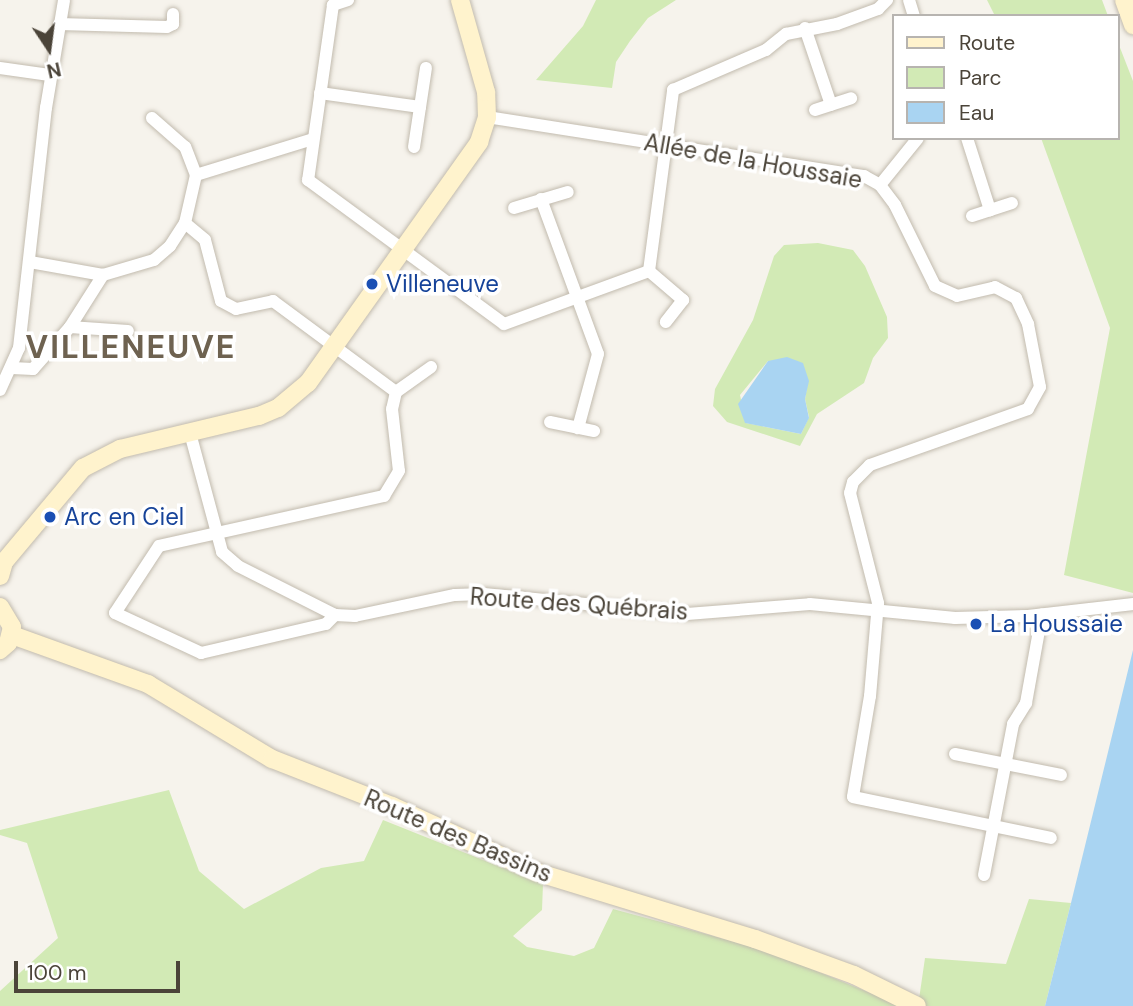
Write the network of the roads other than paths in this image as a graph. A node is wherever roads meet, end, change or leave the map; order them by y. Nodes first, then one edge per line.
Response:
1 (64, 0) edge
2 (348, 0) edge
3 (460, 0) edge
4 (887, 0) edge
5 (173, 14) dead end
6 (59, 24) junction
7 (805, 28) junction
8 (0, 68) edge
9 (426, 68) dead end
10 (50, 75) junction
11 (320, 93) junction
12 (850, 99) dead end
13 (831, 105) junction
14 (420, 107) junction
15 (815, 110) dead end
16 (487, 117) junction
17 (152, 118) dead end
18 (313, 139) junction
19 (916, 140) edge
20 (968, 140) edge
21 (664, 145) junction
22 (414, 147) dead end
23 (196, 174) junction
24 (880, 185) junction
25 (568, 192) dead end
26 (541, 199) junction
27 (1012, 203) dead end
28 (514, 208) dead end
29 (990, 210) junction
30 (972, 216) dead end
31 (185, 223) junction
32 (404, 250) junction
33 (30, 262) junction
34 (649, 271) junction
35 (103, 275) junction
36 (577, 297) junction
37 (666, 322) dead end
38 (70, 327) junction
39 (128, 331) dead end
40 (336, 346) junction
41 (431, 367) dead end
42 (12, 368) junction
43 (0, 390) edge
44 (396, 392) junction
45 (550, 422) dead end
46 (578, 428) junction
47 (594, 431) dead end
48 (190, 433) junction
49 (214, 533) junction
50 (0, 576) edge
51 (1133, 604) edge
52 (0, 607) edge
53 (877, 610) junction
54 (1042, 614) junction
55 (335, 615) junction
56 (12, 635) junction
57 (0, 650) edge
58 (955, 754) dead end
59 (1006, 764) junction
60 (1061, 775) dead end
61 (993, 826) junction
62 (1051, 838) dead end
63 (984, 875) dead end
64 (917, 1006) edge

1 - 6 street
2 - 11 street
3 - 16 main road
4 - 7 street
5 - 6 street
6 - 10 street
7 - 13 street
7 - 21 street
8 - 10 street
9 - 14 street
10 - 33 street
11 - 14 street
11 - 18 street
12 - 13 street
13 - 15 street
14 - 22 street
16 - 21 street, Allée de la Houssaie
16 - 32 main road
17 - 23 street
18 - 23 street
18 - 32 street
19 - 24 street
20 - 29 street
21 - 24 street, Allée de la Houssaie
21 - 34 street
23 - 31 street
24 - 53 street, Allée de la Houssaie
25 - 26 street
26 - 28 street
26 - 36 street
27 - 29 street
29 - 30 street
31 - 35 street
31 - 40 street
32 - 36 street
32 - 40 main road
33 - 35 street
33 - 42 street
34 - 36 street
34 - 37 street
35 - 38 street
36 - 46 street
38 - 39 street
38 - 42 street
40 - 44 street
40 - 48 main road
41 - 44 street
42 - 43 street
44 - 49 street
45 - 46 street
46 - 47 street
48 - 49 street
48 - 50 main road
49 - 55 street
49 - 55 street, Route des Québrais
51 - 54 street, Route des Québrais
52 - 56 main road
53 - 54 street, Route des Québrais
53 - 55 street, Route des Québrais
53 - 61 street
54 - 59 street
56 - 57 main road
56 - 64 main road, Route des Bassins
58 - 59 street
59 - 60 street
59 - 61 street
61 - 62 street
61 - 63 street

